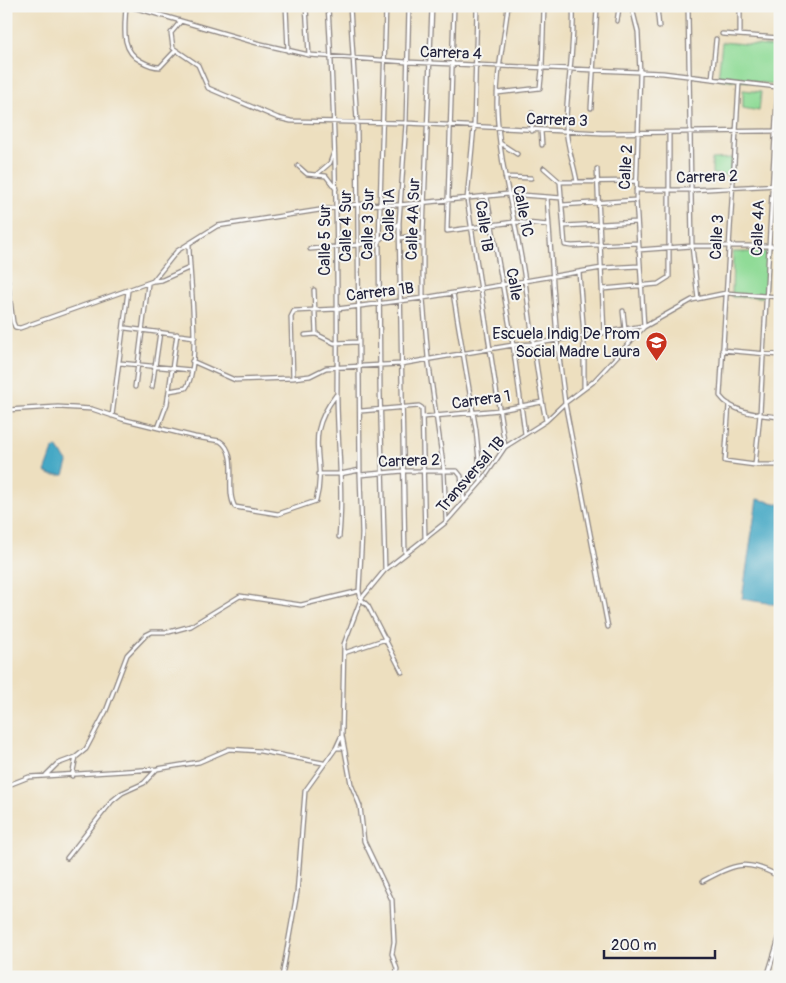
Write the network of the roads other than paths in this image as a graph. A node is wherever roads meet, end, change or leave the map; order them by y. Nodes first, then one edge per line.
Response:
1 (128, 6) edge
2 (153, 6) edge
3 (286, 6) edge
4 (306, 6) edge
5 (328, 6) edge
6 (350, 6) edge
7 (386, 6) edge
8 (409, 6) edge
9 (432, 6) edge
10 (454, 6) edge
11 (477, 6) edge
12 (508, 6) edge
13 (529, 6) edge
14 (678, 6) edge
15 (688, 6) edge
16 (740, 6) edge
17 (544, 7) edge
18 (657, 7) edge
19 (142, 8) edge
20 (573, 8) edge
21 (597, 8) junction
22 (619, 8) junction
23 (633, 8) junction
24 (153, 12) junction
25 (182, 21) junction
26 (617, 21) dead end
27 (659, 27) dead end
28 (722, 34) dead end
29 (740, 35) junction
30 (780, 38) edge
31 (716, 39) dead end
32 (780, 42) edge
33 (175, 51) junction
34 (288, 51) junction
35 (308, 54) junction
36 (332, 57) junction
37 (353, 58) junction
38 (386, 60) junction
39 (407, 62) junction
40 (429, 62) junction
41 (779, 62) edge
42 (452, 63) junction
43 (475, 65) junction
44 (498, 66) junction
45 (542, 69) junction
46 (571, 70) junction
47 (594, 71) junction
48 (640, 73) junction
49 (690, 77) junction
50 (712, 80) junction
51 (739, 83) junction
52 (777, 87) junction
53 (497, 93) junction
54 (591, 108) dead end
55 (532, 113) dead end
56 (334, 121) junction
57 (357, 122) junction
58 (406, 123) junction
59 (383, 124) junction
60 (428, 125) junction
61 (450, 126) junction
62 (474, 126) junction
63 (498, 129) junction
64 (532, 131) junction
65 (541, 131) junction
66 (639, 131) junction
67 (775, 131) junction
68 (780, 131) edge
69 (566, 132) junction
70 (691, 132) junction
71 (735, 132) junction
72 (670, 133) junction
73 (500, 143) junction
74 (542, 145) dead end
75 (336, 149) junction
76 (517, 154) dead end
77 (298, 166) dead end
78 (544, 168) dead end
79 (597, 169) dead end
80 (316, 175) junction
81 (505, 177) junction
82 (531, 178) dead end
83 (636, 181) junction
84 (560, 182) junction
85 (577, 182) junction
86 (598, 182) junction
87 (780, 185) edge
88 (771, 186) junction
89 (731, 188) junction
90 (336, 189) junction
91 (636, 190) junction
92 (670, 190) junction
93 (691, 190) junction
94 (508, 194) junction
95 (487, 197) junction
96 (547, 197) junction
97 (562, 198) junction
98 (467, 199) junction
99 (447, 200) junction
100 (636, 200) junction
101 (598, 202) junction
102 (424, 203) junction
103 (358, 204) junction
104 (380, 204) junction
105 (399, 205) junction
106 (562, 205) junction
107 (337, 206) junction
108 (514, 222) junction
109 (637, 222) junction
110 (399, 223) junction
111 (599, 224) junction
112 (493, 225) junction
113 (549, 225) junction
114 (564, 226) junction
115 (472, 229) junction
116 (423, 234) junction
117 (409, 237) junction
118 (400, 238) junction
119 (379, 240) junction
120 (189, 243) junction
121 (638, 243) junction
122 (358, 245) junction
123 (422, 245) junction
124 (337, 246) junction
125 (600, 246) junction
126 (690, 246) junction
127 (769, 246) junction
128 (780, 246) edge
129 (728, 247) junction
130 (310, 249) dead end
131 (670, 249) junction
132 (638, 250) junction
133 (639, 266) junction
134 (189, 268) junction
135 (602, 268) junction
136 (6, 269) edge
137 (579, 272) junction
138 (552, 276) junction
139 (525, 280) junction
140 (153, 282) junction
141 (502, 283) junction
142 (148, 284) junction
143 (482, 287) junction
144 (640, 287) junction
145 (603, 289) junction
146 (314, 290) dead end
147 (128, 292) junction
148 (454, 292) junction
149 (726, 293) junction
150 (766, 296) junction
151 (780, 297) edge
152 (423, 298) junction
153 (698, 299) junction
154 (402, 300) junction
155 (379, 303) junction
156 (358, 306) junction
157 (337, 309) junction
158 (315, 310) junction
159 (623, 311) dead end
160 (644, 327) junction
161 (125, 328) junction
162 (142, 330) junction
163 (625, 330) junction
164 (160, 332) junction
165 (604, 333) junction
166 (178, 334) junction
167 (316, 334) junction
168 (305, 335) dead end
169 (584, 336) junction
170 (195, 337) junction
171 (557, 340) junction
172 (358, 342) junction
173 (337, 343) junction
174 (533, 344) junction
175 (513, 345) junction
176 (491, 348) junction
177 (722, 350) junction
178 (463, 354) junction
179 (761, 354) junction
180 (780, 354) edge
181 (428, 358) junction
182 (192, 361) junction
183 (120, 363) junction
184 (138, 364) junction
185 (381, 364) junction
186 (401, 364) junction
187 (155, 367) junction
188 (359, 367) junction
189 (173, 368) junction
190 (338, 368) junction
191 (191, 370) junction
192 (293, 378) junction
193 (135, 387) dead end
194 (152, 387) dead end
195 (584, 388) junction
196 (169, 391) junction
197 (337, 394) junction
198 (542, 402) junction
199 (565, 403) junction
200 (729, 404) junction
201 (520, 406) junction
202 (401, 408) junction
203 (6, 410) edge
204 (380, 410) junction
205 (500, 410) junction
206 (361, 411) junction
207 (472, 413) junction
208 (760, 414) junction
209 (112, 416) junction
210 (437, 417) junction
211 (780, 417) edge
212 (423, 418) junction
213 (546, 421) junction
214 (158, 428) junction
215 (525, 434) junction
216 (505, 447) junction
217 (755, 465) junction
218 (780, 465) edge
219 (360, 470) junction
220 (424, 470) junction
221 (403, 471) junction
222 (444, 471) junction
223 (383, 472) junction
224 (318, 474) junction
225 (340, 474) junction
226 (360, 475) junction
227 (482, 481) junction
228 (464, 502) junction
229 (446, 522) junction
230 (339, 537) dead end
231 (425, 540) junction
232 (405, 554) junction
233 (385, 570) junction
234 (359, 591) junction
235 (361, 599) junction
236 (608, 627) dead end
237 (386, 639) junction
238 (344, 653) junction
239 (402, 672) dead end
240 (342, 735) junction
241 (336, 748) junction
242 (344, 748) junction
243 (76, 757) junction
244 (323, 763) junction
245 (157, 769) junction
246 (46, 775) junction
247 (72, 776) junction
248 (6, 786) edge
249 (67, 858) dead end
250 (780, 877) edge
251 (703, 881) dead end
252 (780, 935) edge
253 (282, 977) edge
254 (396, 977) edge
255 (767, 977) edge

1 - 19 street, Carrera 4
1 - 33 street
2 - 24 street
3 - 34 street
4 - 35 street
5 - 36 street, Calle 5 Sur
6 - 37 street, Calle 4 Sur
7 - 38 street, Calle 3 Sur
8 - 39 street, Calle 1A
9 - 40 street, Calle 4A Sur
10 - 42 street
11 - 43 street, Calle 1B
12 - 44 street, Calle 1C
13 - 17 street
14 - 18 street
15 - 49 street, Calle 3
16 - 29 street
17 - 20 street
17 - 45 street
18 - 23 street
18 - 27 street
19 - 24 street, Carrera 4
20 - 21 street
20 - 46 street
21 - 22 street
21 - 47 street
22 - 23 street
22 - 26 street
23 - 48 street, Calle 2
24 - 25 street, Carrera 4
25 - 33 street
25 - 34 street, Carrera 4
28 - 29 street
29 - 30 street
31 - 50 street
32 - 41 street, Calle 4A
33 - 56 street, Carrera 3
34 - 35 street, Carrera 4
35 - 36 street, Carrera 4
36 - 37 street, Carrera 4
36 - 56 street, Calle 5 Sur
37 - 38 street, Carrera 4
37 - 57 street, Calle 4 Sur
38 - 39 street, Carrera 4
38 - 59 street, Calle 3 Sur
39 - 40 street, Carrera 4
39 - 58 street, Calle 1A
40 - 42 street, Carrera 4
40 - 60 street, Calle 4A Sur
41 - 52 street, Calle 4A
42 - 43 street, Carrera 4
42 - 61 street
43 - 44 street, Carrera 4
43 - 62 street, Calle 1B
44 - 45 street, Carrera 4
44 - 53 street, Calle 1C
45 - 46 street, Carrera 4
45 - 53 street
46 - 47 street, Carrera 4
46 - 69 street
47 - 48 street, Carrera 4
47 - 54 street
48 - 49 street, Carrera 4
48 - 66 street, Calle 2
49 - 50 street, Carrera 4
49 - 70 street, Calle 3
50 - 51 street, Carrera 4
51 - 52 street, Carrera 4
51 - 71 street, Calle 3
52 - 67 street, Calle 4A
53 - 63 street, Calle 1C
55 - 64 street
56 - 57 street, Carrera 3
56 - 75 street, Calle 5 Sur
57 - 59 street, Carrera 3
57 - 103 street, Calle 4 Sur
58 - 59 street, Carrera 3
58 - 60 street, Carrera 3
58 - 105 street, Calle 1A
59 - 104 street, Calle 3 Sur
60 - 61 street, Carrera 3
60 - 102 street, Calle 4A Sur
61 - 62 street, Carrera 3
61 - 99 street
62 - 63 street, Carrera 3
62 - 98 street, Calle 1B
63 - 64 street, Carrera 3
63 - 73 street, Calle 1C
64 - 65 street, Carrera 3
65 - 69 street, Carrera 3
65 - 74 street
66 - 69 street, Carrera 3
66 - 72 street, Carrera 3
66 - 83 street, Calle 2
67 - 68 street, Carrera 3
67 - 71 street, Carrera 3
67 - 88 street, Calle 4A
69 - 85 street
70 - 71 street, Carrera 3
70 - 72 street, Carrera 3
70 - 93 street, Calle 3
71 - 89 street, Calle 3
72 - 92 street
73 - 76 street
73 - 81 street, Calle 1C
75 - 80 street
75 - 90 street, Calle 5 Sur
77 - 80 street
78 - 84 street
79 - 86 street
80 - 90 street
81 - 82 street
81 - 94 street, Calle 1C
83 - 86 street
83 - 91 street, Calle 2
84 - 85 street
84 - 97 street
85 - 86 street
86 - 101 street
87 - 88 street, Carrera 2
88 - 89 street, Carrera 2
88 - 127 street, Calle 4A
89 - 93 street, Carrera 2
89 - 129 street, Calle 3
90 - 107 street, Calle 5 Sur
91 - 92 street, Carrera 2
91 - 100 street, Calle 2
92 - 93 street, Carrera 2
92 - 131 street
93 - 126 street, Calle 3
94 - 95 street
94 - 96 street
94 - 108 street, Calle 1C
95 - 98 street
95 - 112 street, Calle
96 - 97 street
96 - 113 street
97 - 106 street
98 - 99 street
98 - 115 street, Calle 1B
99 - 102 street
99 - 115 street
100 - 101 street
100 - 109 street, Calle 2
101 - 106 street
101 - 111 street
102 - 105 street
102 - 116 street, Calle 4A Sur
103 - 104 street
103 - 107 street
103 - 122 street, Calle 4 Sur
104 - 105 street
104 - 119 street, Calle 3 Sur
105 - 110 street, Calle 1A
106 - 114 street
107 - 120 street
107 - 124 street, Calle 5 Sur
108 - 112 street
108 - 113 street
108 - 139 street, Calle 1C
109 - 111 street
109 - 121 street, Calle 2
110 - 118 street, Calle 1A
110 - 119 street
111 - 114 street
111 - 125 street
112 - 115 street
112 - 141 street, Calle
113 - 138 street
114 - 125 street
115 - 143 street, Calle 1B
116 - 117 street
116 - 123 street, Calle 4A Sur
117 - 118 street
117 - 123 street
118 - 154 street, Calle 1A
119 - 122 street
119 - 155 street, Calle 3 Sur
120 - 134 street
120 - 140 street
121 - 125 street
121 - 132 street, Calle 2
122 - 124 street
122 - 156 street, Calle 4 Sur
123 - 152 street, Calle 4A Sur
124 - 130 street
124 - 157 street, Calle 5 Sur
125 - 135 street
126 - 129 street
126 - 131 street
126 - 153 street, Calle 3
127 - 128 street
127 - 129 street
127 - 150 street, Calle 4A
129 - 149 street, Calle 3
131 - 132 street
131 - 144 street
132 - 133 street, Calle 2
133 - 135 street, Carrera 1B
133 - 144 street, Calle 2
134 - 140 street
134 - 170 street
135 - 137 street, Carrera 1B
135 - 145 street
136 - 147 street
137 - 138 street, Carrera 1B
137 - 169 street
138 - 139 street, Carrera 1B
138 - 171 street
139 - 141 street, Carrera 1B
139 - 174 street, Calle 1C
140 - 142 street
141 - 143 street, Carrera 1B
141 - 175 street, Calle
142 - 147 street
142 - 162 street
143 - 148 street, Carrera 1B
143 - 176 street, Calle 1B
144 - 145 street
144 - 160 street, Calle 2
145 - 165 street
146 - 158 street
147 - 161 street
148 - 152 street, Carrera 1B
148 - 178 street
149 - 150 street
149 - 153 street
149 - 177 street, Calle 3
150 - 151 street
150 - 179 street, Calle 4A
152 - 154 street, Carrera 1B
152 - 181 street, Calle 4A Sur
153 - 160 street
154 - 155 street, Carrera 1B
154 - 186 street, Calle 1A
155 - 156 street, Carrera 1B
155 - 185 street, Calle 3 Sur
156 - 157 street, Carrera 1B
156 - 172 street, Calle 4 Sur
157 - 158 street, Carrera 1B
157 - 173 street, Calle 5 Sur
158 - 167 street
158 - 192 street, Carrera 1B
159 - 163 street
160 - 163 street
160 - 195 street, Transversal 1B
161 - 162 street
161 - 183 street
162 - 164 street
162 - 184 street
163 - 165 street
164 - 166 street
164 - 187 street
165 - 169 street
166 - 170 street
166 - 189 street
167 - 168 street
167 - 173 street
169 - 171 street
169 - 195 street
170 - 182 street
171 - 174 street
171 - 199 street
172 - 173 street
172 - 188 street, Calle 4 Sur
173 - 190 street, Calle 5 Sur
174 - 175 street
174 - 198 street, Calle 1C
175 - 176 street
175 - 201 street, Calle
176 - 178 street
176 - 205 street, Calle 1B
177 - 179 street
177 - 200 street, Calle 3
178 - 181 street
178 - 207 street
179 - 180 street
179 - 208 street, Calle 4A
181 - 186 street
181 - 210 street, Calle 4A Sur
182 - 191 street
182 - 192 street
183 - 184 street
183 - 209 street
184 - 187 street
184 - 193 street
185 - 186 street
185 - 188 street
185 - 204 street, Calle 3 Sur
186 - 202 street, Calle 1A
187 - 189 street
187 - 194 street
188 - 190 street
188 - 206 street, Calle 4 Sur
189 - 191 street
189 - 196 street
190 - 192 street
190 - 197 street, Calle 5 Sur
191 - 196 street
195 - 199 street, Transversal 1B
196 - 214 street
197 - 224 street
197 - 225 street, Calle 5 Sur
198 - 201 street, Carrera 1
198 - 213 street, Calle 1C
199 - 213 street, Transversal 1B
199 - 236 street
200 - 208 street
200 - 217 street
201 - 205 street, Carrera 1
201 - 215 street, Calle
202 - 204 street
202 - 212 street
202 - 221 street, Calle 1A
203 - 209 street
204 - 206 street
204 - 223 street, Calle 3 Sur
205 - 207 street, Carrera 1
205 - 216 street, Calle 1B
206 - 219 street, Calle 4 Sur
207 - 210 street, Carrera 1
207 - 227 street
208 - 211 street
208 - 217 street, Calle 4A
209 - 214 street
210 - 212 street, Carrera 1
210 - 222 street, Calle 4A Sur
212 - 220 street
213 - 215 street, Transversal 1B
214 - 224 street
215 - 216 street, Transversal 1B
216 - 227 street, Transversal 1B
217 - 218 street
219 - 225 street
219 - 226 street, Calle 4 Sur
220 - 221 street, Carrera 2
220 - 222 street, Carrera 2
220 - 231 street
221 - 223 street, Carrera 2
221 - 232 street, Calle 1A
222 - 228 street, Carrera 2
222 - 229 street, Calle 4A Sur
223 - 226 street, Carrera 2
223 - 233 street, Calle 3 Sur
224 - 225 street
225 - 230 street, Calle 5 Sur
226 - 234 street, Calle 4 Sur
227 - 228 street, Transversal 1B
228 - 229 street, Transversal 1B
229 - 231 street, Transversal 1B
231 - 232 street, Transversal 1B
232 - 233 street, Transversal 1B
233 - 235 street, Transversal 1B
234 - 235 street, Calle 4 Sur
234 - 243 street
235 - 237 street
235 - 238 street, Transversal 1B
237 - 238 street
237 - 239 street
238 - 240 street, Transversal 1B
240 - 241 street
240 - 242 street
241 - 242 street
241 - 244 street
242 - 254 street
243 - 246 street
243 - 247 street
244 - 245 street
244 - 253 street
245 - 247 street
245 - 249 street
246 - 247 street
246 - 248 street
250 - 251 street
252 - 255 street

